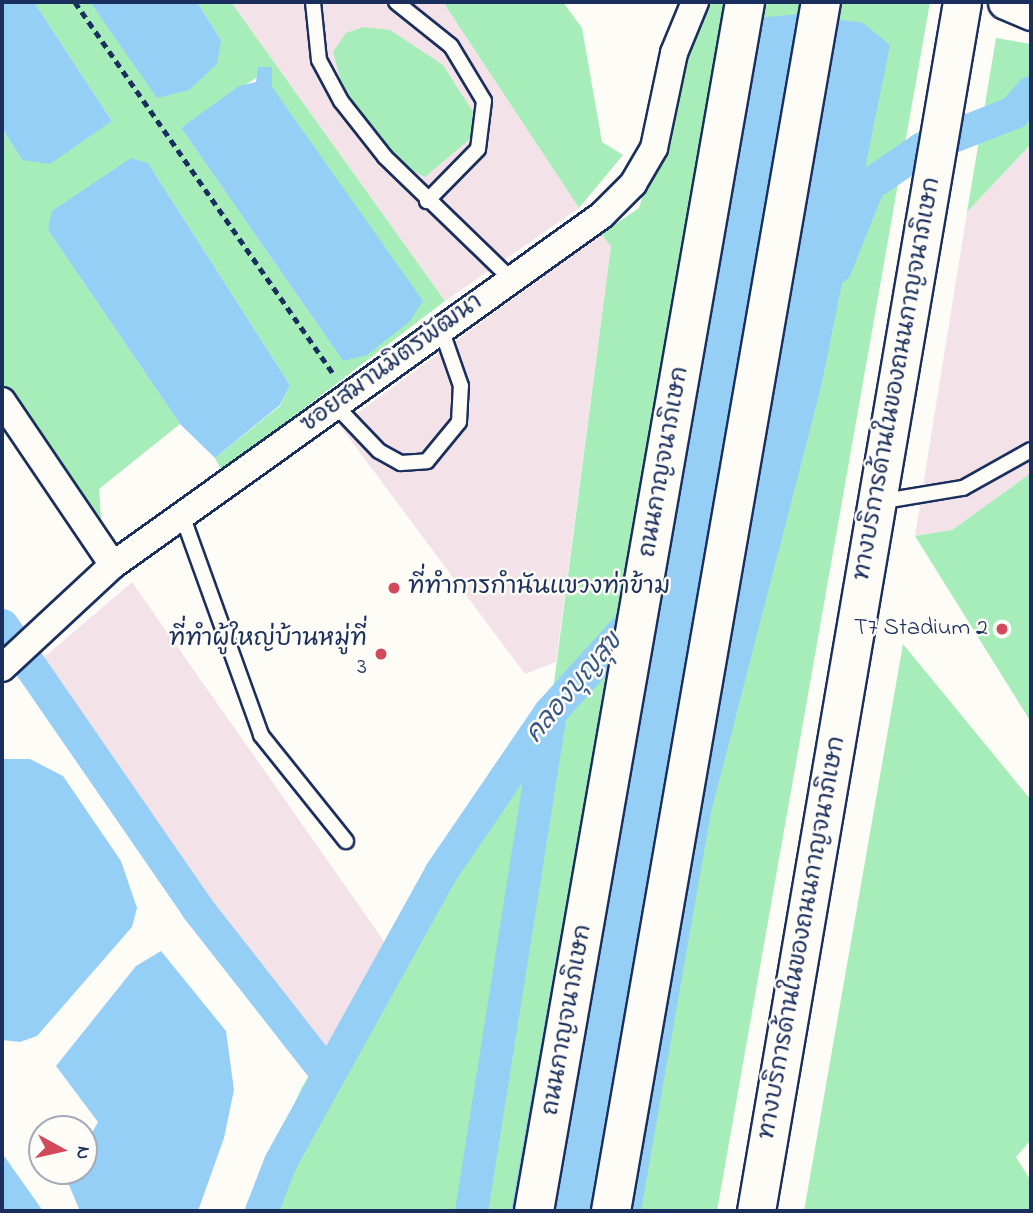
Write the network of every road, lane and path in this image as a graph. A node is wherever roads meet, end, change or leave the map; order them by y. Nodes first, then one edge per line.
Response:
1 (75, 2) edge
2 (313, 2) edge
3 (396, 2) edge
4 (695, 2) edge
5 (745, 2) edge
6 (821, 2) edge
7 (962, 2) edge
8 (1006, 2) edge
9 (1031, 13) edge
10 (427, 201) junction
11 (510, 278) junction
12 (440, 329) junction
13 (2, 401) edge
14 (343, 401) junction
15 (1031, 450) edge
16 (877, 502) junction
17 (182, 515) junction
18 (113, 565) junction
19 (14, 655) edge
20 (346, 841) dead end
21 (534, 1211) edge
22 (611, 1211) edge
23 (756, 1211) edge

1 - 14 path
2 - 10 lane
3 - 10 lane
4 - 11 street, ซอยสมานมิตรพัฒนา
5 - 21 highway, ถนนกาญจนาภิเษก
6 - 22 highway
7 - 16 main road, ทางบริการด้านในของถนนกาญจนาภิเษก
8 - 9 street
10 - 11 lane
11 - 12 street, ซอยสมานมิตรพัฒนา
12 - 14 street, ซอยสมานมิตรพัฒนา
12 - 14 lane
13 - 18 street
14 - 17 street, ซอยสมานมิตรพัฒนา
15 - 16 lane
16 - 23 main road, ทางบริการด้านในของถนนกาญจนาภิเษก
17 - 18 street, ซอยสมานมิตรพัฒนา
17 - 20 lane
18 - 19 street, ซอยสมานมิตรพัฒนา

